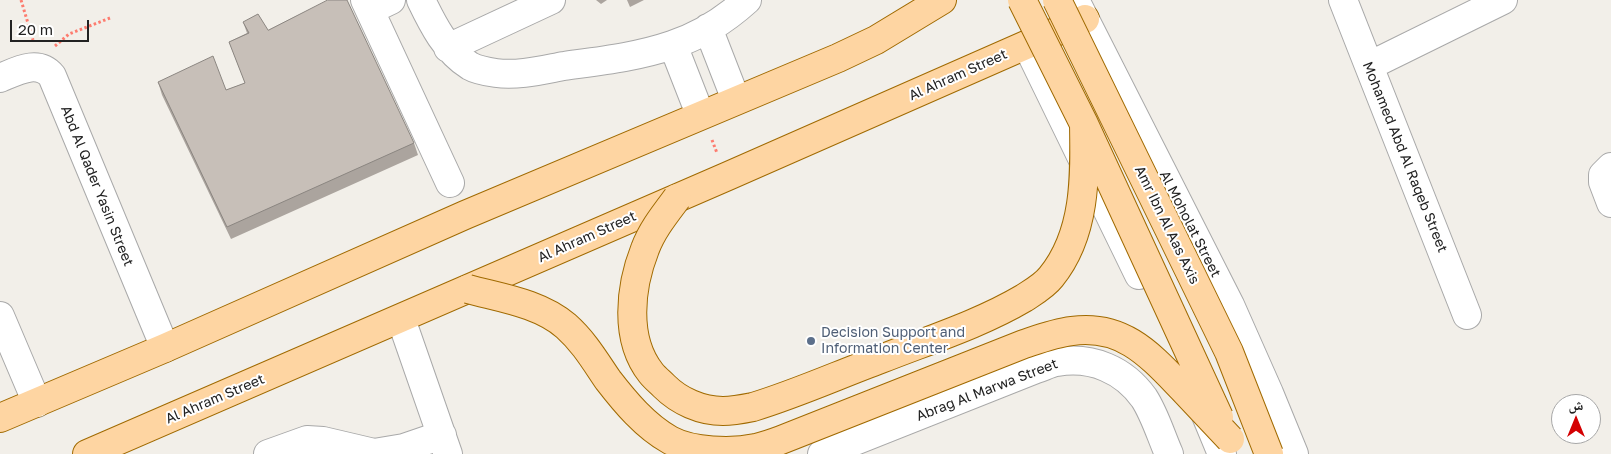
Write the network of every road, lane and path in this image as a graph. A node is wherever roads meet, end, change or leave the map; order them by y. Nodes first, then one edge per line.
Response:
1 (21, 0) edge
2 (421, 0) edge
3 (550, 0) edge
4 (747, 0) edge
5 (942, 0) edge
6 (1022, 0) edge
7 (1057, 0) edge
8 (1343, 0) edge
9 (1503, 0) edge
10 (375, 3) edge
11 (1080, 10) edge
12 (110, 18) dead end
13 (708, 28) junction
14 (673, 45) junction
15 (1027, 45) junction
16 (448, 48) junction
17 (1369, 66) junction
18 (40, 68) junction
19 (0, 78) edge
20 (736, 100) junction
21 (700, 114) junction
22 (1084, 124) junction
23 (1607, 171) edge
24 (728, 176) junction
25 (450, 183) dead end
26 (677, 198) junction
27 (1611, 203) edge
28 (468, 289) junction
29 (1467, 315) dead end
30 (0, 316) edge
31 (401, 318) junction
32 (164, 348) junction
33 (37, 402) junction
34 (0, 418) edge
35 (445, 445) edge
36 (1229, 449) edge
37 (375, 453) edge
38 (1277, 453) edge
39 (87, 454) edge
40 (268, 454) edge
41 (822, 454) edge
42 (1169, 454) edge

1 - 18 path
2 - 16 street
3 - 16 street
4 - 13 street
5 - 20 main road
6 - 22 main road, bridge
7 - 38 main road, Amr Ibn Al Aas Axis, bridge
8 - 17 street, Mohamed Abd Al Raqeb Street
9 - 17 street
10 - 25 street
11 - 15 main road, Al Ahram Street
11 - 38 street, Al Moholat Street
12 - 18 path
13 - 14 street
13 - 20 street
14 - 16 street
14 - 21 street
15 - 24 main road, Al Ahram Street
15 - 36 street
17 - 29 street, Mohamed Abd Al Raqeb Street
18 - 19 street
18 - 32 street, Abd Al Qader Yasin Street
20 - 21 main road
21 - 24 path
21 - 32 main road
22 - 26 main road, bridge
22 - 36 main road, bridge
23 - 27 street
24 - 26 main road, Al Ahram Street
26 - 28 main road, Al Ahram Street
28 - 31 main road, Al Ahram Street
28 - 36 main road, bridge
30 - 33 street
31 - 35 street
31 - 39 main road, Al Ahram Street
32 - 33 main road
33 - 34 main road
35 - 37 street
37 - 40 street
41 - 42 street, Abrag Al Marwa Street

